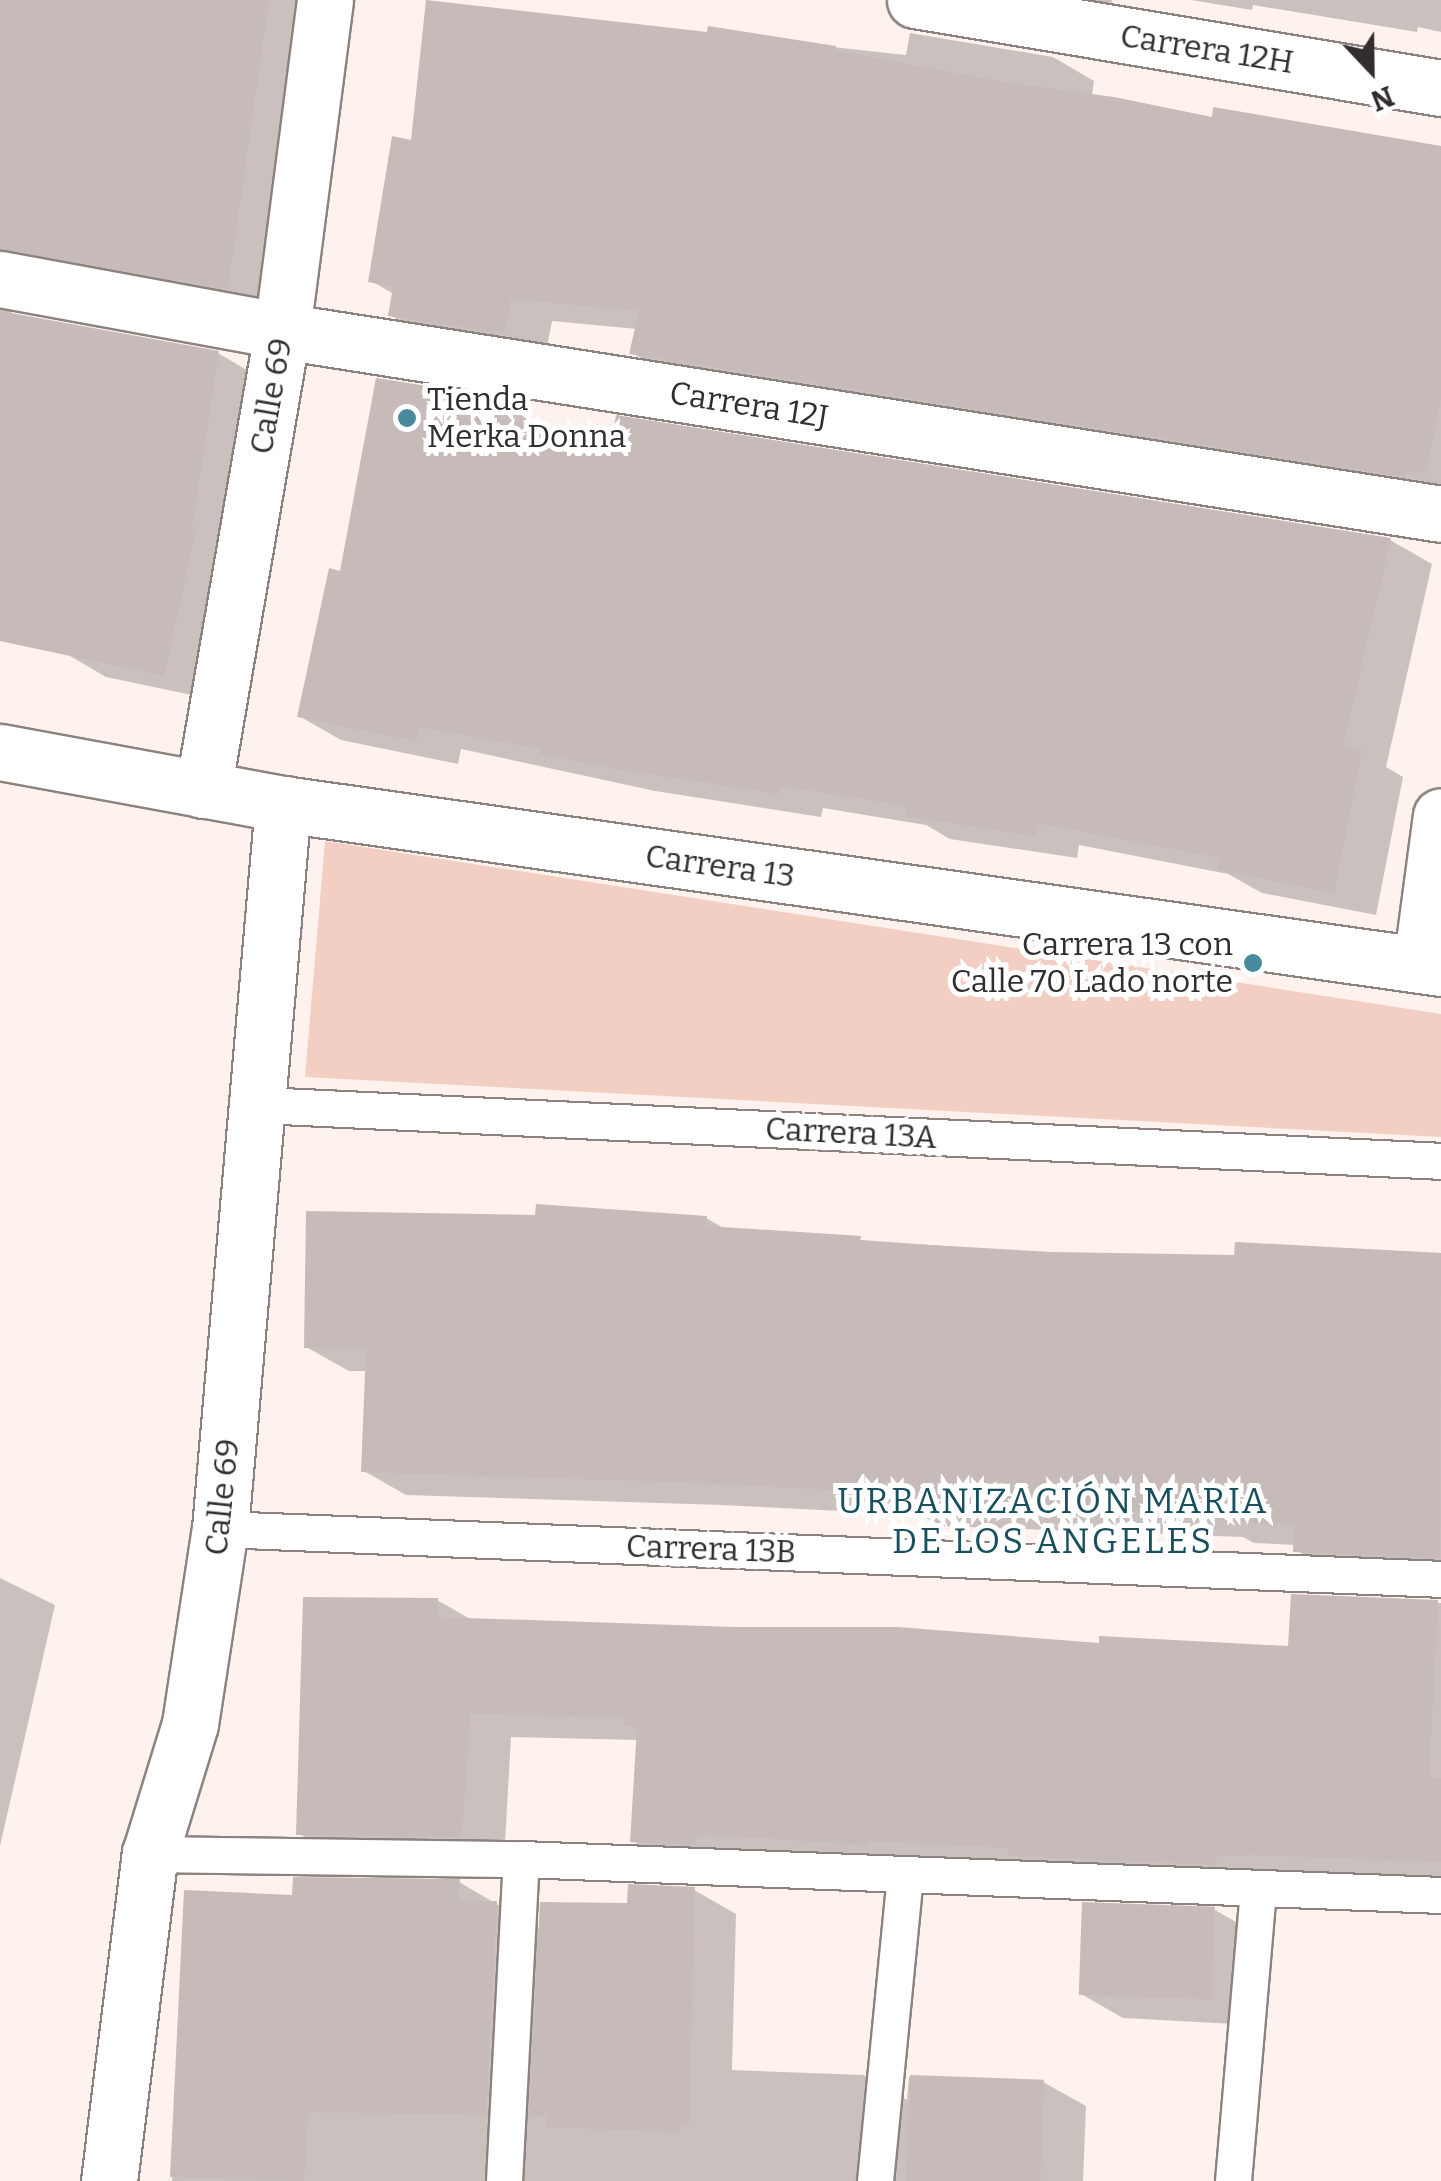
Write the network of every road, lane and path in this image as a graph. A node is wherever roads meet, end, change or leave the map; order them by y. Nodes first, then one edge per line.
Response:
1 (326, 0) edge
2 (915, 0) edge
3 (1441, 88) edge
4 (0, 278) edge
5 (282, 331) junction
6 (1441, 514) edge
7 (0, 752) edge
8 (203, 790) junction
9 (283, 804) junction
10 (1441, 816) edge
11 (1431, 966) edge
12 (260, 1105) junction
13 (1441, 1161) edge
14 (220, 1530) junction
15 (1441, 1579) edge
16 (150, 1854) junction
17 (520, 1859) junction
18 (905, 1878) junction
19 (1258, 1888) junction
20 (1441, 1895) edge
21 (109, 2181) edge
22 (504, 2181) edge
23 (875, 2181) edge
24 (1234, 2181) edge

1 - 5 street, Calle 69
2 - 3 street, Carrera 12H
4 - 5 street, Carrera 12J
5 - 6 street, Carrera 12J
5 - 8 street, Calle 69
7 - 8 street, Carrera 13
8 - 9 street, Carrera 13
9 - 11 street, Carrera 13
9 - 12 street, Calle 69
10 - 11 street
12 - 13 lane, Carrera 13A
12 - 14 street, Calle 69
14 - 15 lane, Carrera 13B
14 - 16 street, Calle 69
16 - 17 lane
16 - 21 street, Calle 69
17 - 18 lane
17 - 22 lane
18 - 19 lane
18 - 23 lane
19 - 20 lane
19 - 24 lane

